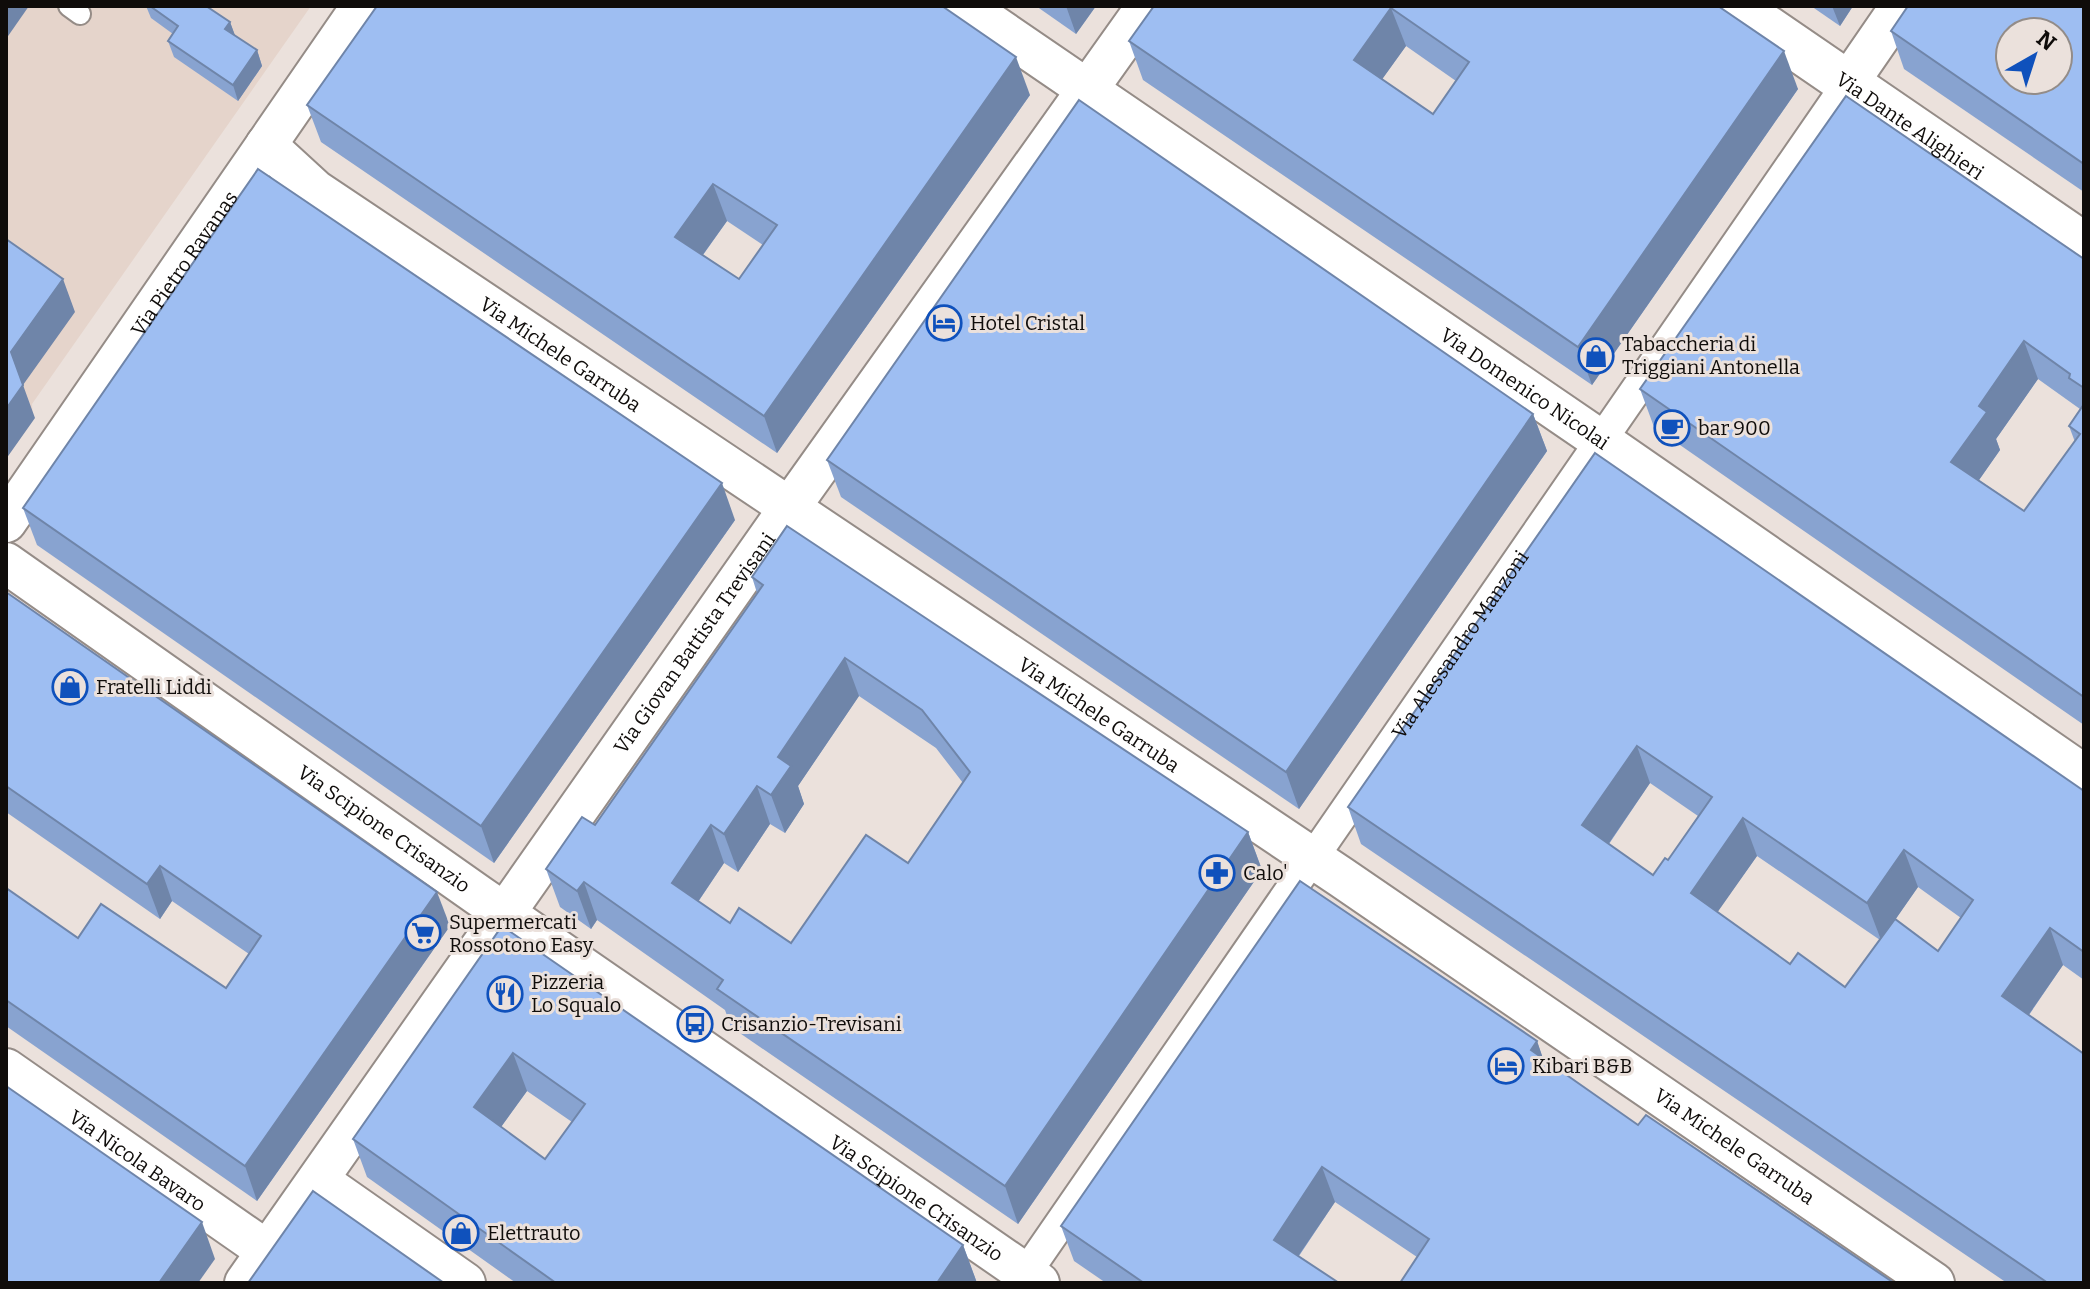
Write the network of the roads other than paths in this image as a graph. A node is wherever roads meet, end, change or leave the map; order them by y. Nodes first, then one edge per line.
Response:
1 (362, 6) edge
2 (965, 6) edge
3 (1147, 6) edge
4 (1735, 6) edge
5 (1901, 6) edge
6 (1848, 83) junction
7 (1087, 91) junction
8 (266, 145) junction
9 (2084, 245) edge
10 (1600, 440) junction
11 (790, 507) junction
12 (6, 522) edge
13 (6, 563) edge
14 (2084, 775) edge
15 (1312, 858) junction
16 (505, 914) junction
17 (6, 1069) edge
18 (318, 1180) junction
19 (267, 1251) junction
20 (1028, 1280) edge
21 (245, 1283) edge
22 (465, 1283) edge
23 (1934, 1283) edge

1 - 8 street, Via Pietro Ravanas
2 - 7 street, Via Domenico Nicolai
3 - 7 street, Via Giovan Battista Trevisani
4 - 6 street, Via Dante Alighieri
5 - 6 street, Via Alessandro Manzoni
6 - 9 street, Via Dante Alighieri
6 - 10 street, Via Alessandro Manzoni
7 - 10 street, Via Domenico Nicolai
7 - 11 street, Via Giovan Battista Trevisani
8 - 11 street, Via Michele Garruba
8 - 12 street, Via Pietro Ravanas
10 - 14 street, Via Domenico Nicolai
10 - 15 street, Via Alessandro Manzoni
11 - 15 street, Via Michele Garruba
11 - 16 street, Via Giovan Battista Trevisani
13 - 16 street, Via Scipione Crisanzio
15 - 20 street, Via Alessandro Manzoni
15 - 23 street, Via Michele Garruba
16 - 18 street, Via Giovan Battista Trevisani
16 - 20 street, Via Scipione Crisanzio
17 - 19 street, Via Nicola Bavaro
18 - 19 street, Via Giovan Battista Trevisani
18 - 22 street
19 - 21 street, Via Giovan Battista Trevisani

